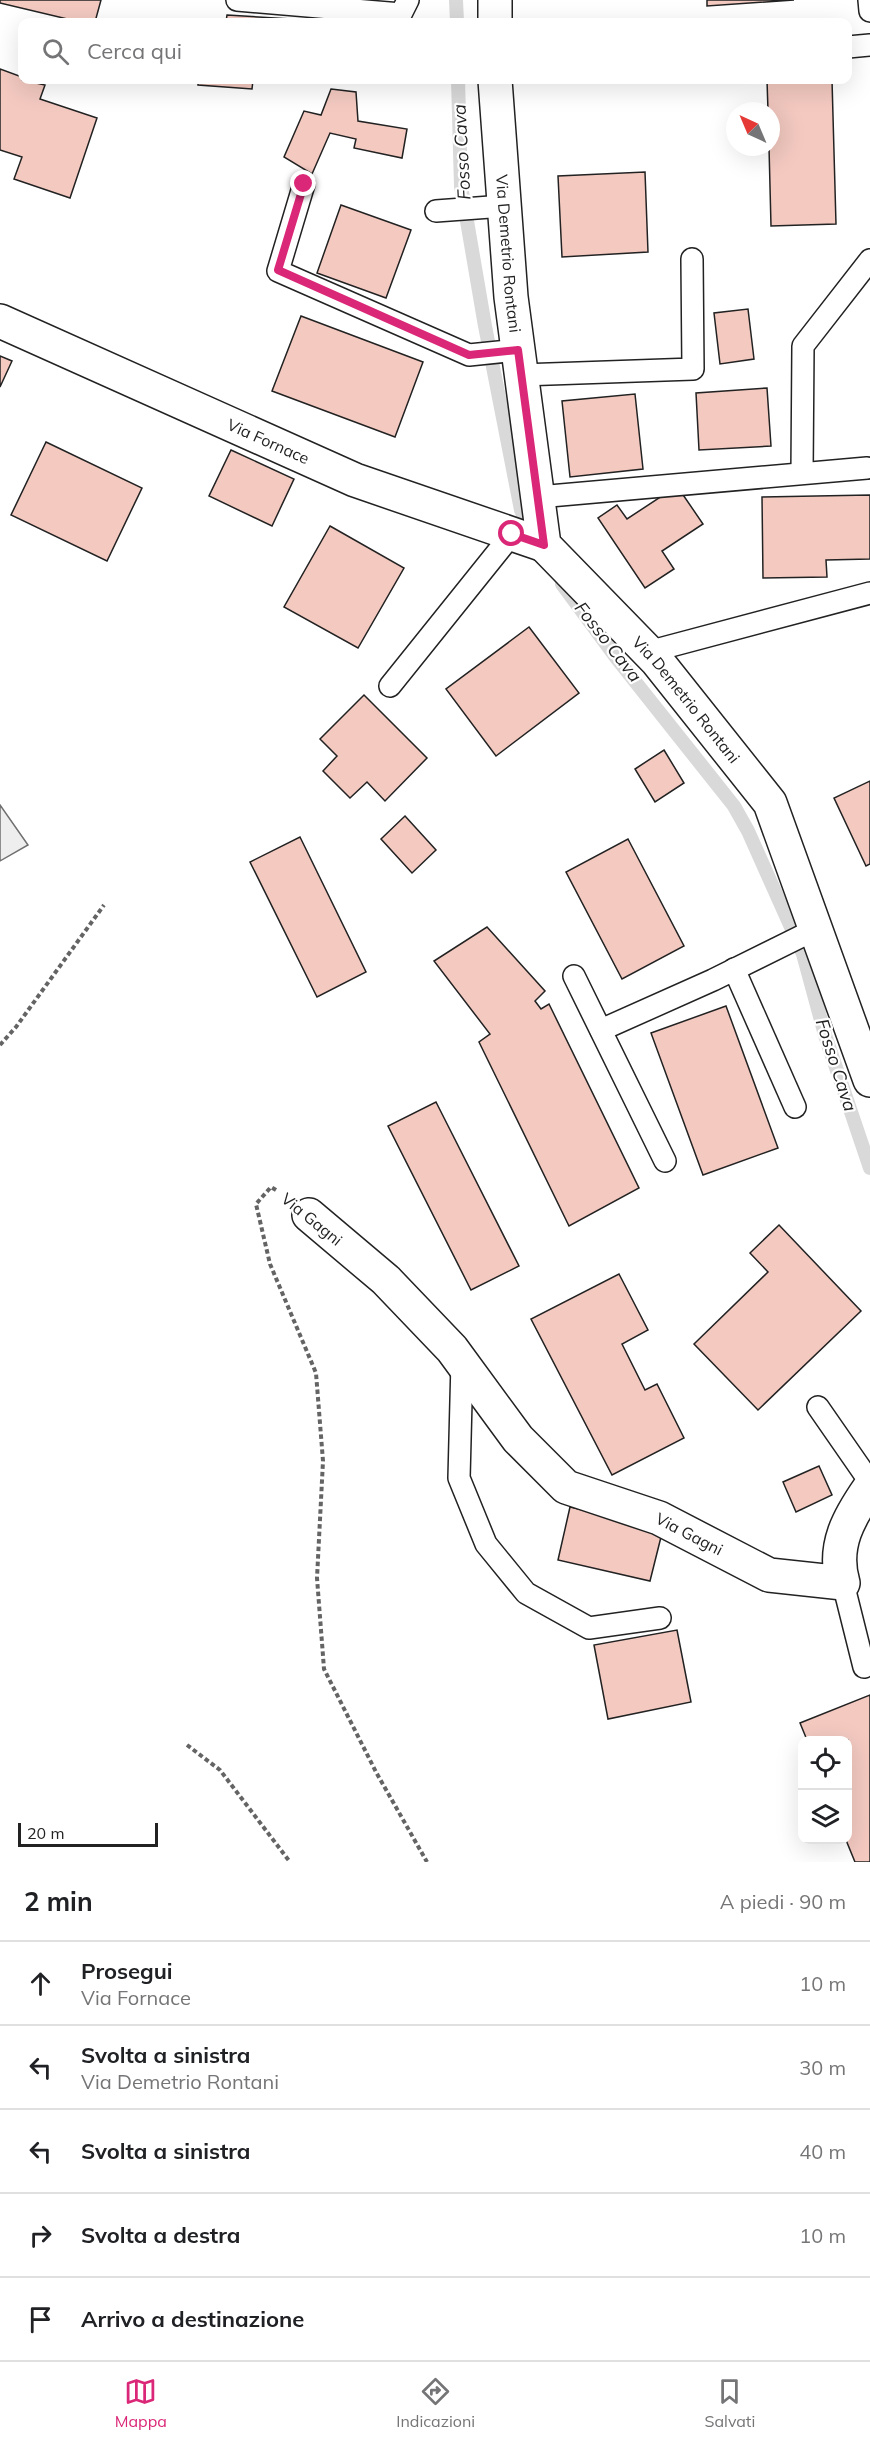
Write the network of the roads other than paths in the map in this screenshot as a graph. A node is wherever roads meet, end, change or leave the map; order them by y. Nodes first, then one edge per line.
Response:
1 (237, 0) edge
2 (408, 0) edge
3 (495, 0) edge
4 (869, 0) edge
5 (870, 11) edge
6 (495, 18) edge
7 (870, 45) edge
8 (852, 47) edge
9 (495, 84) edge
10 (304, 184) dead end
11 (496, 206) junction
12 (439, 211) dead end
13 (692, 259) dead end
14 (870, 260) edge
15 (0, 321) edge
16 (518, 358) junction
17 (867, 468) dead end
18 (802, 473) junction
19 (538, 497) junction
20 (528, 540) junction
21 (870, 593) edge
22 (648, 652) junction
23 (390, 686) dead end
24 (815, 930) junction
25 (734, 969) junction
26 (574, 976) dead end
27 (601, 1030) junction
28 (870, 1080) edge
29 (795, 1107) dead end
30 (665, 1161) dead end
31 (309, 1215) road end
32 (462, 1362) junction
33 (818, 1407) dead end
34 (870, 1482) edge
35 (870, 1487) edge
36 (843, 1583) junction
37 (660, 1618) dead end
38 (864, 1667) dead end

1 - 2 lane
3 - 6 street
4 - 5 lane
7 - 8 lane
9 - 11 street, Via Demetrio Rontani
10 - 16 lane
11 - 12 lane
11 - 16 street, Via Demetrio Rontani
13 - 16 lane
14 - 18 lane
15 - 20 street, Via Fornace
16 - 19 street, Via Demetrio Rontani
17 - 18 lane
18 - 19 lane
19 - 20 street, Via Demetrio Rontani
20 - 22 street, Via Demetrio Rontani
20 - 23 lane
21 - 22 lane
22 - 24 street, Via Demetrio Rontani
24 - 25 lane
24 - 28 street, Via Demetrio Rontani
25 - 27 lane
25 - 29 lane
26 - 27 lane
27 - 30 lane
31 - 32 street, Via Gagni
32 - 36 street, Via Gagni
32 - 37 lane
33 - 34 lane
35 - 36 street
36 - 38 lane

